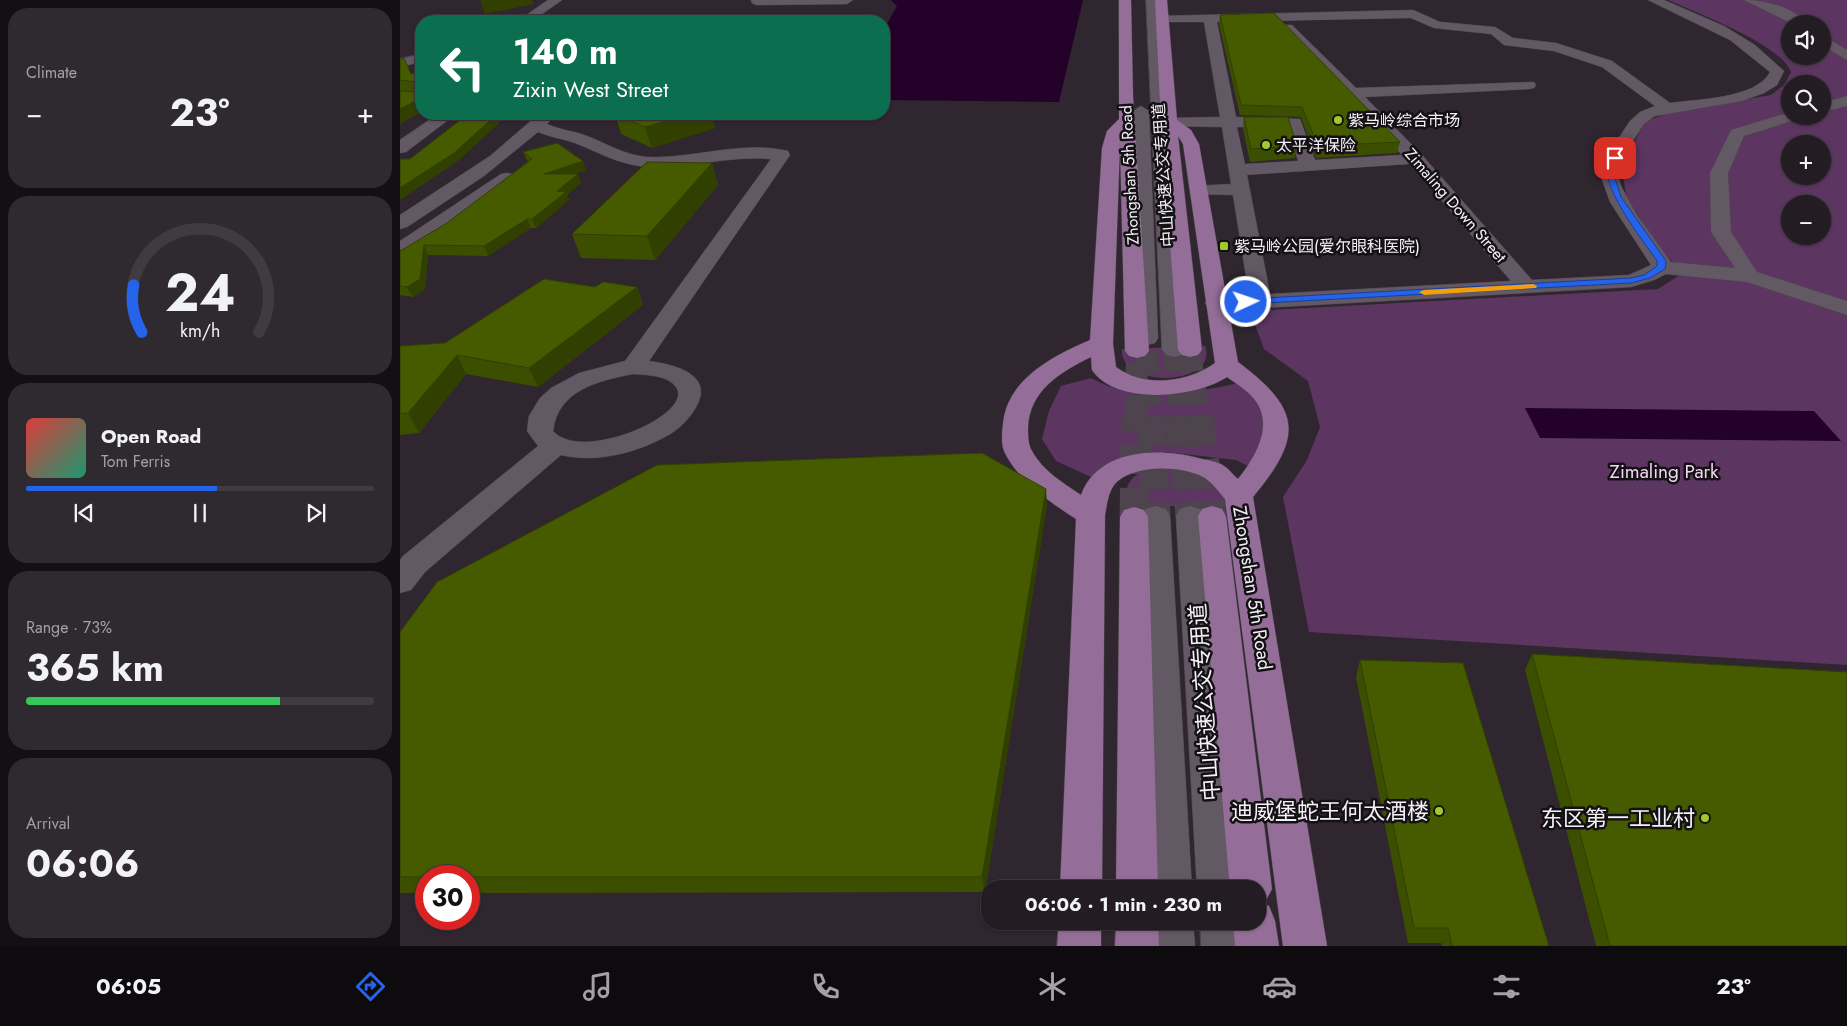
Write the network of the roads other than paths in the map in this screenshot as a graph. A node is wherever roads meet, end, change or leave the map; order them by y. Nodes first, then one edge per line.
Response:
1 (556, 0) edge
2 (568, 0) edge
3 (847, 0) edge
4 (1126, 0) edge
5 (1138, 0) edge
6 (1152, 0) edge
7 (1161, 0) edge
8 (1654, 0) edge
9 (1750, 0) edge
10 (756, 1) edge
11 (533, 15) edge
12 (547, 15) edge
13 (1785, 15) edge
14 (1278, 18) junction
15 (1210, 19) junction
16 (1162, 20) junction
17 (1831, 45) edge
18 (415, 54) edge
19 (1847, 56) edge
20 (400, 58) edge
21 (415, 59) edge
22 (400, 63) edge
23 (1529, 84) dead end
24 (1353, 92) junction
25 (1847, 101) edge
26 (1831, 105) edge
27 (1663, 108) junction
28 (1781, 119) edge
29 (440, 120) edge
30 (542, 120) edge
31 (1126, 122) junction
32 (1169, 122) junction
33 (400, 148) edge
34 (1416, 160) junction
35 (1308, 166) junction
36 (1239, 170) junction
37 (507, 178) edge
38 (1241, 189) junction
39 (1200, 190) junction
40 (400, 223) edge
41 (400, 250) edge
42 (1662, 267) junction
43 (1750, 276) junction
44 (1527, 287) junction
45 (1262, 301) junction
46 (1216, 303) junction
47 (1847, 308) edge
48 (1100, 344) junction
49 (1182, 350) joint
50 (1142, 351) joint
51 (1227, 365) junction
52 (632, 367) junction
53 (556, 444) junction
54 (1186, 512) junction
55 (1091, 515) junction
56 (400, 582) edge
57 (1081, 880) edge
58 (1137, 880) edge
59 (1171, 880) edge
60 (1217, 880) edge
61 (1249, 880) edge
62 (1080, 930) edge
63 (1137, 930) edge
64 (1172, 930) edge
65 (1222, 930) edge
66 (1255, 930) edge
67 (1079, 946) edge
68 (1137, 946) edge
69 (1173, 946) edge
70 (1223, 946) edge
71 (1257, 946) edge
72 (1305, 946) edge

1 - 11 street
2 - 12 street
3 - 10 street
4 - 31 main road, Zhongshan 5th Road
5 - 50 street, 中山快速公交专用道
6 - 49 street, 中山快速公交专用道
7 - 16 main road
8 - 27 street
9 - 13 street
14 - 15 street
14 - 24 street, Zimaling Down Street
14 - 27 street
15 - 16 street
15 - 36 street
16 - 32 main road
17 - 19 street
18 - 20 street
21 - 22 street
23 - 24 street
24 - 34 street, Zimaling Down Street
25 - 26 street
27 - 42 street
28 - 43 street
29 - 33 street
30 - 40 street
30 - 52 street
31 - 48 main road
31 - 50 main road, Zhongshan 5th Road
32 - 35 street
32 - 39 main road
32 - 49 main road
34 - 35 street
34 - 44 street, Zimaling Down Street
35 - 36 street
36 - 38 street
37 - 41 street
38 - 39 street
38 - 45 street
39 - 46 main road
42 - 43 street
42 - 44 street
43 - 47 street
44 - 45 street
45 - 46 street
46 - 51 main road
48 - 51 main road
48 - 55 main road
51 - 54 main road, Zhongshan 5th Road
52 - 53 street
52 - 53 street
53 - 56 street
54 - 55 main road
54 - 58 main road
54 - 59 street, 中山快速公交专用道
54 - 60 street, 中山快速公交专用道
54 - 61 main road, Zhongshan 5th Road
54 - 72 main road, Zhongshan 5th Road
55 - 57 main road
62 - 67 main road
63 - 68 main road
64 - 69 street
65 - 70 street
66 - 71 main road

